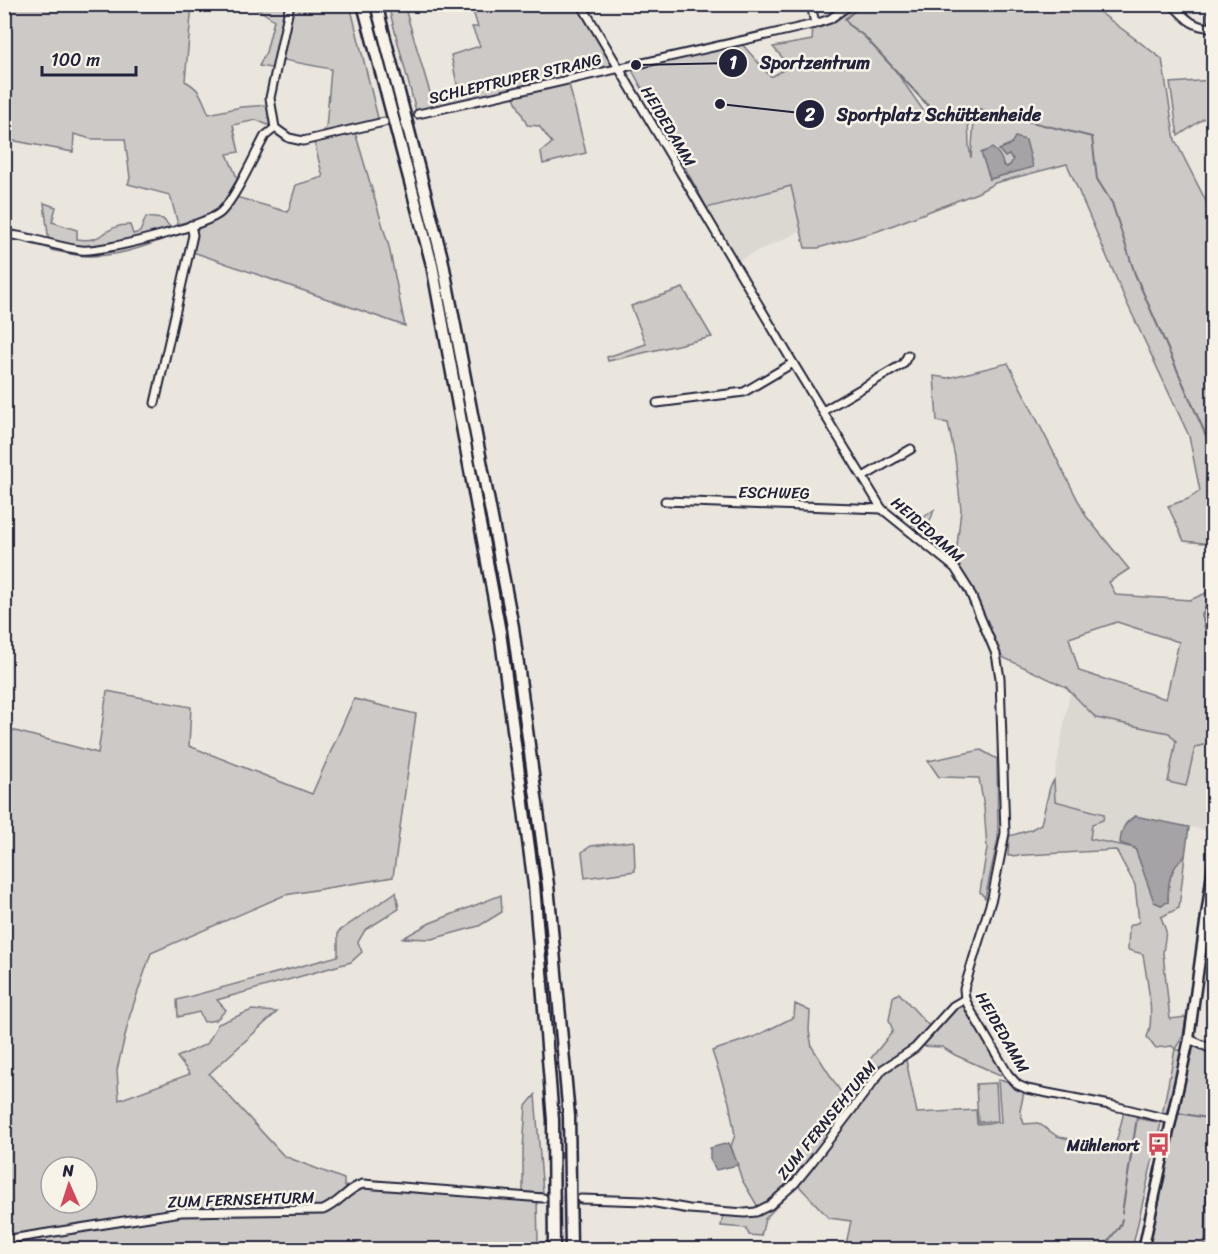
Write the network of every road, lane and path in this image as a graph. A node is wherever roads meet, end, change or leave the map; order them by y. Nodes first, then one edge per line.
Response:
1 (290, 4) edge
2 (363, 4) edge
3 (376, 4) edge
4 (581, 4) edge
5 (811, 4) edge
6 (851, 4) edge
7 (1172, 4) edge
8 (1212, 4) edge
9 (815, 24) junction
10 (1213, 28) edge
11 (619, 68) junction
12 (417, 114) tunnel mouth
13 (384, 122) tunnel mouth
14 (274, 128) junction
15 (191, 225) junction
16 (4, 234) edge
17 (908, 355) dead end
18 (793, 363) junction
19 (155, 403) dead end
20 (657, 403) dead end
21 (823, 411) junction
22 (911, 449) dead end
23 (863, 477) junction
24 (665, 501) dead end
25 (882, 508) junction
26 (1214, 858) edge
27 (965, 999) junction
28 (1189, 1039) junction
29 (1214, 1050) edge
30 (1168, 1119) junction
31 (543, 1198) tunnel mouth
32 (581, 1199) tunnel mouth
33 (4, 1240) edge
34 (554, 1250) edge
35 (571, 1250) edge
36 (1143, 1250) edge

1 - 14 street
2 - 34 highway
3 - 35 highway
4 - 11 street, HEIDEDAMM
5 - 9 street
6 - 9 street, SCHLEPTRUPER STRANG
7 - 10 street
8 - 10 street
9 - 11 street, SCHLEPTRUPER STRANG
11 - 12 street, SCHLEPTRUPER STRANG
11 - 18 street, HEIDEDAMM
13 - 14 street
14 - 15 street
15 - 16 street
15 - 19 street
17 - 21 street
18 - 20 street
18 - 21 street, HEIDEDAMM
21 - 23 street, HEIDEDAMM
22 - 23 street
23 - 25 street, HEIDEDAMM
24 - 25 street, ESCHWEG
25 - 27 street, HEIDEDAMM
26 - 28 main road
27 - 30 street, HEIDEDAMM
27 - 32 street, ZUM FERNSEHTURM
28 - 29 street
28 - 30 main road
30 - 36 main road
31 - 33 street, ZUM FERNSEHTURM

